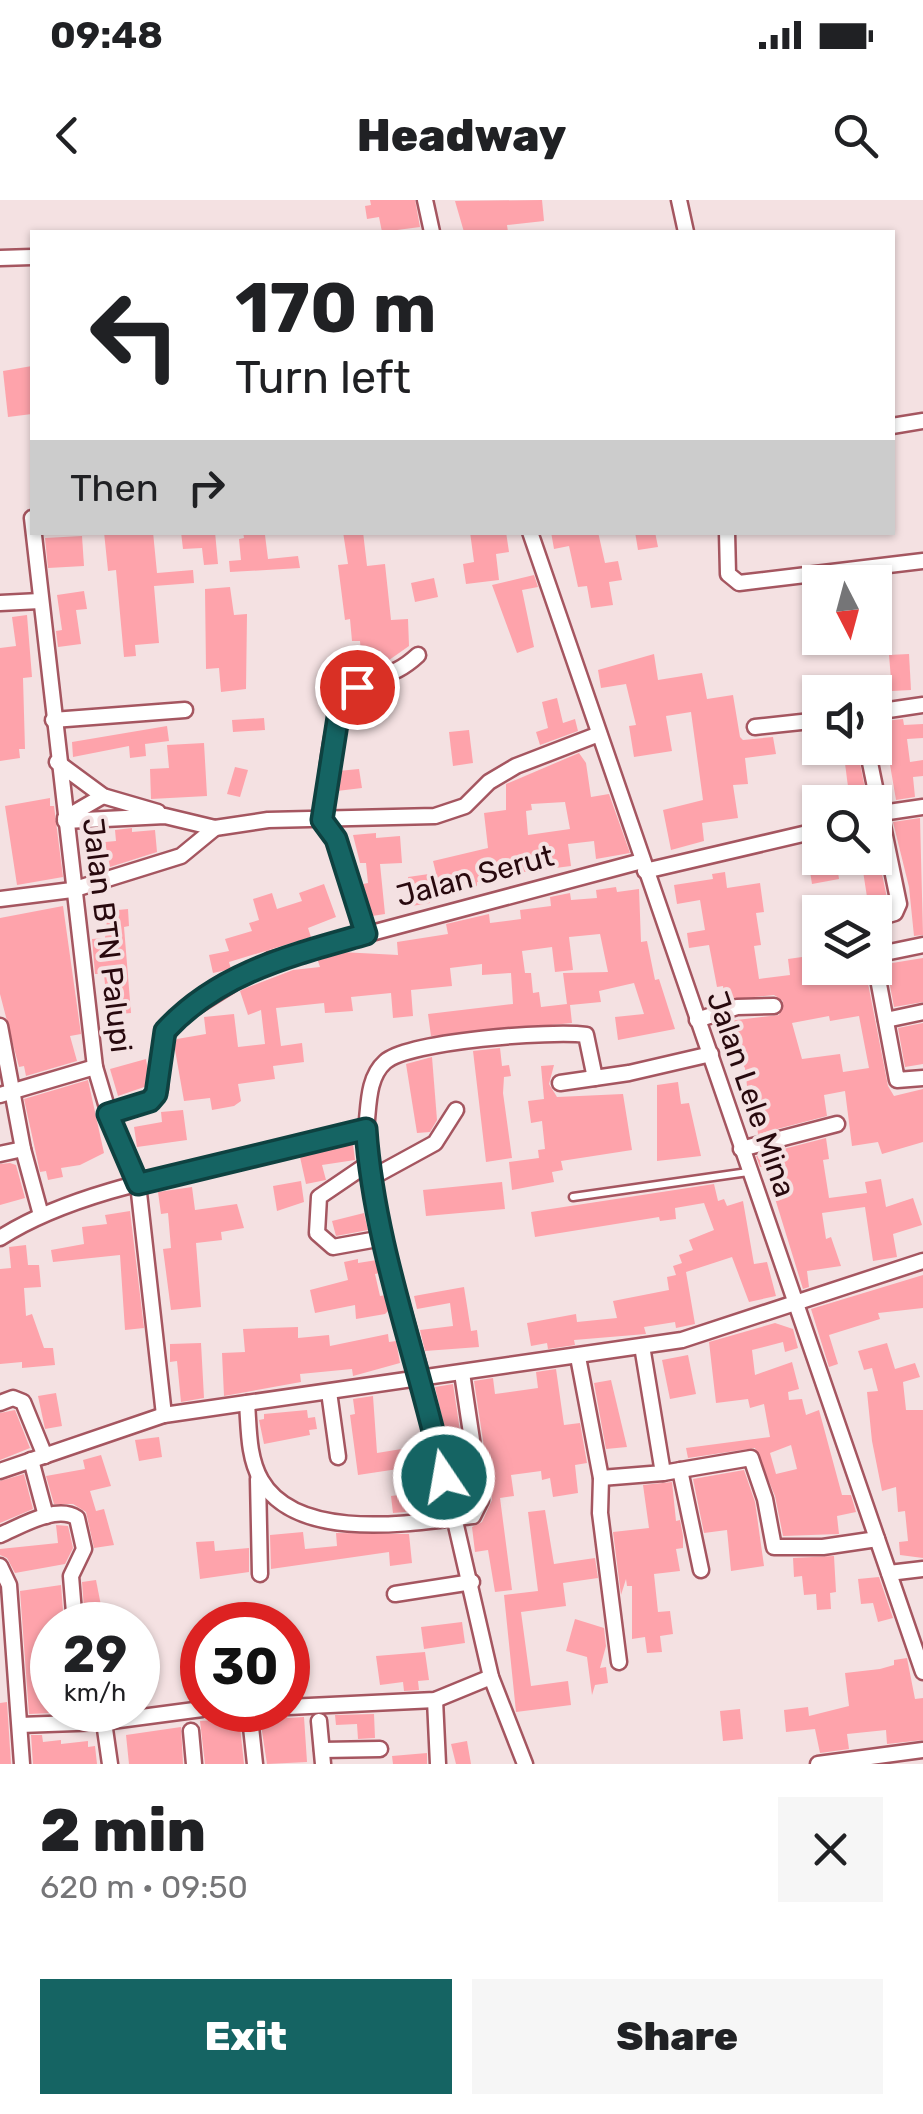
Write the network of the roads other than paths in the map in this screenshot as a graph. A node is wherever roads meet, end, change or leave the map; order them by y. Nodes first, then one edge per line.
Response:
1 (426, 200) edge
2 (678, 200) edge
3 (432, 230) edge
4 (686, 230) edge
5 (30, 257) edge
6 (0, 258) edge
7 (923, 422) edge
8 (895, 426) edge
9 (34, 535) edge
10 (531, 535) edge
11 (726, 535) edge
12 (923, 561) edge
13 (40, 601) junction
14 (0, 603) edge
15 (418, 655) dead end
16 (923, 705) edge
17 (185, 710) dead end
18 (892, 710) edge
19 (53, 720) junction
20 (802, 722) edge
21 (755, 728) dead end
22 (598, 734) junction
23 (57, 762) junction
24 (103, 796) junction
25 (923, 807) edge
26 (892, 811) edge
27 (166, 816) junction
28 (65, 819) junction
29 (324, 820) junction
30 (216, 828) junction
31 (802, 834) edge
32 (644, 866) junction
33 (892, 871) edge
34 (72, 890) junction
35 (0, 898) edge
36 (892, 915) edge
37 (366, 934) junction
38 (923, 945) edge
39 (892, 951) edge
40 (879, 985) edge
41 (774, 1006) dead end
42 (923, 1012) edge
43 (697, 1020) junction
44 (886, 1020) junction
45 (0, 1026) edge
46 (711, 1054) junction
47 (96, 1067) junction
48 (595, 1078) junction
49 (923, 1078) edge
50 (560, 1082) dead end
51 (6, 1094) edge
52 (456, 1110) dead end
53 (108, 1114) junction
54 (837, 1124) dead end
55 (366, 1129) junction
56 (23, 1149) junction
57 (742, 1149) junction
58 (0, 1154) edge
59 (370, 1170) junction
60 (749, 1172) junction
61 (138, 1184) junction
62 (573, 1197) dead end
63 (41, 1215) junction
64 (0, 1238) edge
65 (383, 1238) junction
66 (923, 1261) edge
67 (795, 1304) junction
68 (642, 1346) junction
69 (578, 1357) junction
70 (462, 1373) junction
71 (422, 1378) junction
72 (328, 1392) junction
73 (0, 1403) edge
74 (246, 1403) junction
75 (164, 1415) junction
76 (338, 1456) dead end
77 (38, 1458) junction
78 (680, 1470) junction
79 (0, 1471) edge
80 (663, 1474) junction
81 (258, 1476) junction
82 (601, 1478) junction
83 (46, 1516) junction
84 (454, 1518) junction
85 (0, 1534) edge
86 (877, 1539) junction
87 (0, 1566) edge
88 (923, 1569) edge
89 (701, 1570) dead end
90 (260, 1574) dead end
91 (889, 1574) junction
92 (472, 1582) junction
93 (395, 1594) dead end
94 (73, 1602) edge
95 (619, 1662) dead end
96 (923, 1672) edge
97 (492, 1677) junction
98 (435, 1700) junction
99 (310, 1706) edge
100 (320, 1722) dead end
101 (30, 1724) edge
102 (20, 1726) junction
103 (105, 1732) edge
104 (191, 1732) edge
105 (252, 1732) edge
106 (380, 1749) dead end
107 (923, 1750) edge
108 (323, 1757) edge
109 (22, 1764) edge
110 (110, 1764) edge
111 (194, 1764) edge
112 (255, 1764) edge
113 (438, 1764) edge
114 (525, 1764) edge
115 (818, 1764) edge

1 - 3 street
2 - 4 street
5 - 6 street
7 - 8 street
9 - 13 street, Jalan BTN Palupi
10 - 22 street, Jalan Lele Mina
11 - 12 street
13 - 14 street
13 - 19 street, Jalan BTN Palupi
15 - 29 street
16 - 18 street
17 - 19 street
19 - 23 street, Jalan BTN Palupi
20 - 21 street
22 - 29 street
22 - 32 street, Jalan Lele Mina
23 - 24 street
23 - 28 street, Jalan BTN Palupi
24 - 27 street
24 - 28 street
25 - 26 street
27 - 28 street
27 - 30 street
28 - 34 street, Jalan BTN Palupi
29 - 30 street
29 - 37 street
30 - 34 street
31 - 32 street, Jalan Serut
32 - 37 street, Jalan Serut
32 - 43 street, Jalan Lele Mina
33 - 36 street
34 - 35 street
34 - 47 street, Jalan BTN Palupi
37 - 53 street, Jalan Serut
38 - 39 street
40 - 44 street
41 - 43 street
42 - 44 street
43 - 46 street, Jalan Lele Mina
44 - 49 street
45 - 51 street
46 - 48 street
46 - 57 street, Jalan Lele Mina
47 - 51 street
47 - 53 street, Jalan BTN Palupi
48 - 50 street
48 - 55 street
51 - 56 street
52 - 59 street
53 - 61 street, Jalan BTN Palupi
54 - 57 street
55 - 59 street
55 - 61 street
56 - 58 street
56 - 63 street
57 - 60 street, Jalan Lele Mina
59 - 65 street
59 - 65 street
60 - 62 lane
60 - 67 street, Jalan Lele Mina
61 - 63 street
61 - 75 street, Jalan BTN Palupi
63 - 64 street
65 - 71 street
66 - 67 street
67 - 68 street
67 - 86 street, Jalan Lele Mina
68 - 69 street
68 - 80 street
69 - 70 street
69 - 82 street
70 - 71 street
70 - 84 street
71 - 72 street
71 - 84 street
72 - 74 street
72 - 76 street
73 - 77 street
74 - 75 street
74 - 81 street
75 - 77 street
77 - 79 street
77 - 83 street
78 - 80 street
78 - 86 street
78 - 89 street
80 - 82 street
81 - 84 street
81 - 90 street
82 - 95 street
83 - 85 street
83 - 94 street
84 - 92 street
86 - 91 street, Jalan Lele Mina
87 - 102 street
88 - 91 street
91 - 96 street, Jalan Lele Mina
92 - 93 street
92 - 97 street
97 - 98 street
97 - 114 street
98 - 99 street
98 - 113 street
100 - 108 street
101 - 102 street
102 - 109 street
103 - 110 street
104 - 111 street
105 - 112 street
106 - 108 street
107 - 115 street

